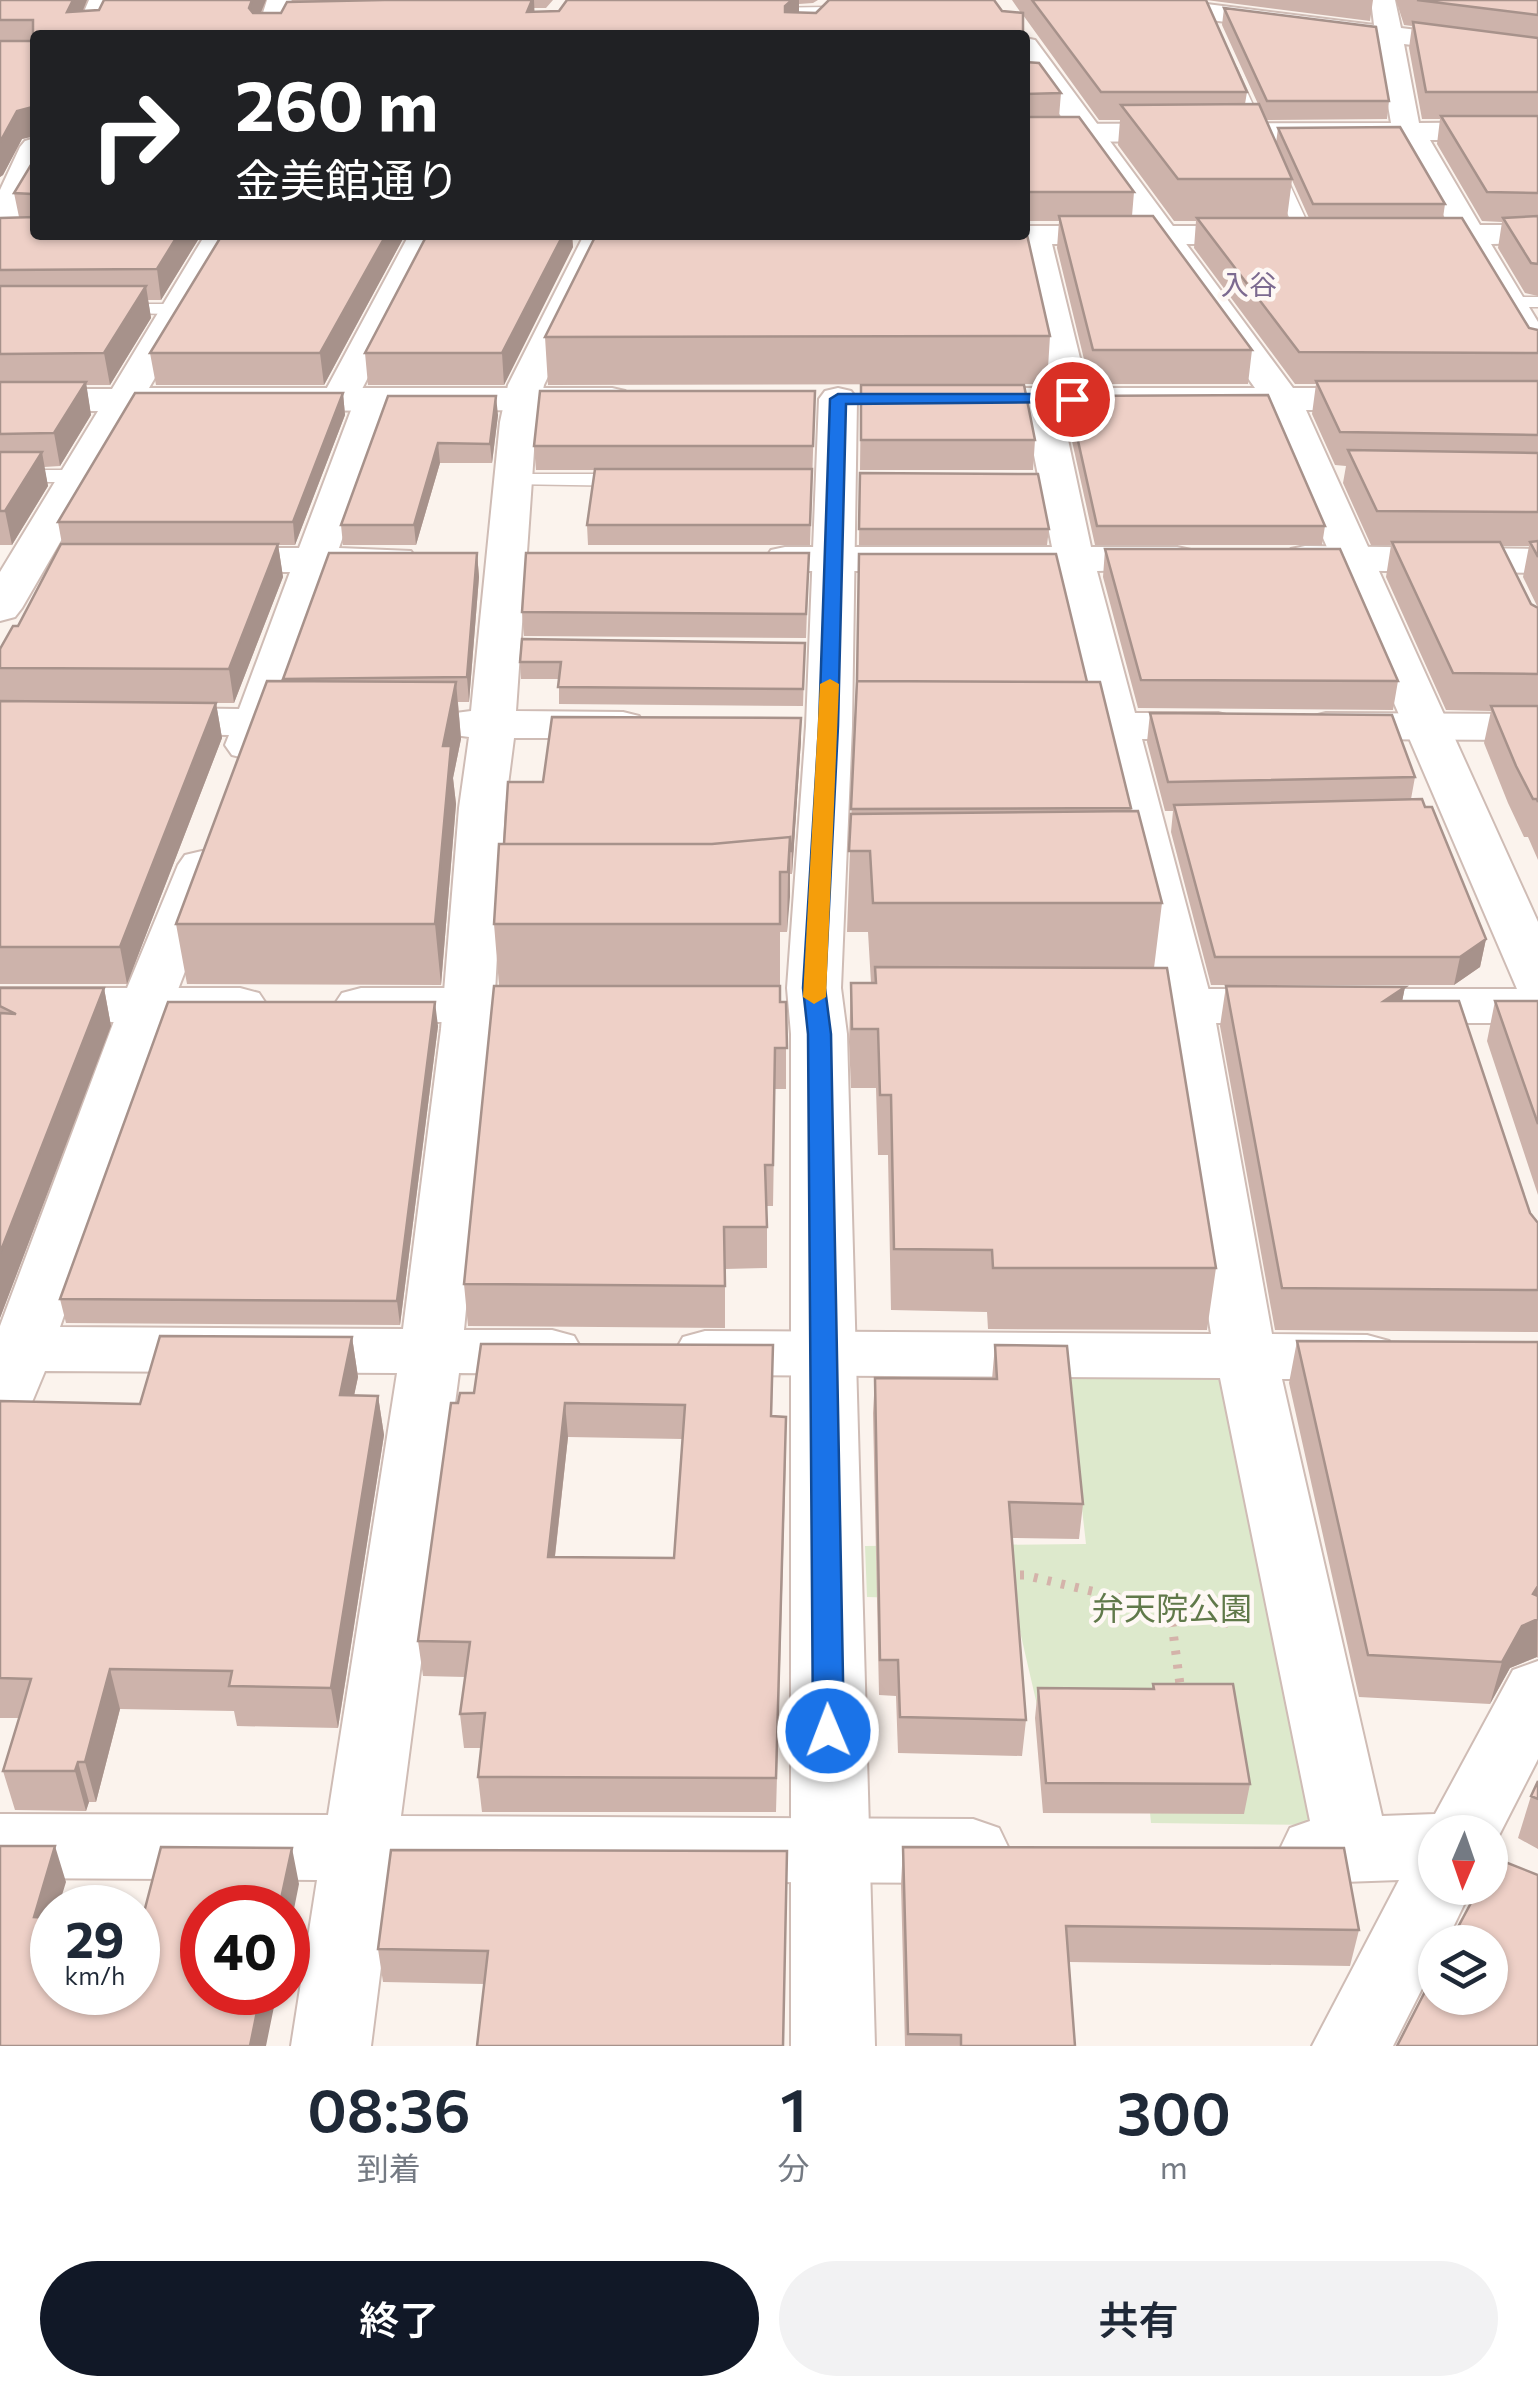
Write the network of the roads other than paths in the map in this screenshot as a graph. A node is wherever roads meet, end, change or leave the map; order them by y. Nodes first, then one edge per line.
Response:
1 (102, 0) edge
2 (1382, 0) edge
3 (1124, 1) edge
4 (831, 5) edge
5 (749, 12) edge
6 (90, 30) edge
7 (806, 30) edge
8 (1388, 35) junction
9 (1219, 46) edge
10 (1538, 53) edge
11 (1030, 59) edge
12 (1538, 131) edge
13 (1259, 132) junction
14 (1410, 132) junction
15 (1030, 133) edge
16 (1088, 133) junction
17 (0, 138) edge
18 (30, 138) edge
19 (30, 158) edge
20 (18, 184) edge
21 (0, 224) edge
22 (1471, 234) junction
23 (1538, 234) edge
24 (1030, 235) edge
25 (1034, 235) junction
26 (1162, 235) junction
27 (1342, 235) edge
28 (1379, 235) edge
29 (0, 236) edge
30 (30, 236) edge
31 (1305, 236) junction
32 (219, 240) edge
33 (423, 240) edge
34 (598, 240) edge
35 (1524, 302) edge
36 (90, 308) edge
37 (180, 309) junction
38 (1538, 350) edge
39 (356, 399) junction
40 (524, 399) junction
41 (642, 399) edge
42 (1057, 399) junction
43 (1282, 399) junction
44 (1538, 399) edge
45 (0, 400) edge
46 (124, 400) junction
47 (0, 476) edge
48 (79, 476) junction
49 (511, 480) junction
50 (645, 480) edge
51 (1208, 558) edge
52 (1266, 558) edge
53 (1354, 558) junction
54 (316, 559) junction
55 (833, 559) junction
56 (1074, 559) junction
57 (14, 560) edge
58 (72, 560) edge
59 (166, 560) edge
60 (485, 560) junction
61 (756, 560) edge
62 (1518, 571) edge
63 (0, 608) edge
64 (0, 719) edge
65 (256, 722) junction
66 (355, 723) edge
67 (414, 724) edge
68 (493, 724) junction
69 (671, 725) edge
70 (1003, 726) edge
71 (1119, 726) junction
72 (1422, 726) junction
73 (1538, 728) edge
74 (1538, 981) edge
75 (0, 1005) edge
76 (146, 1005) junction
77 (466, 1006) junction
78 (606, 1006) edge
79 (794, 1006) junction
80 (873, 1006) edge
81 (1050, 1006) edge
82 (1187, 1006) junction
83 (1538, 1006) edge
84 (11, 1349) edge
85 (432, 1352) junction
86 (820, 1354) junction
87 (1246, 1356) junction
88 (1421, 1357) edge
89 (0, 1410) edge
90 (1538, 1690) edge
91 (1492, 1815) edge
92 (0, 1846) edge
93 (363, 1846) junction
94 (1418, 1847) edge
95 (1254, 1850) edge
96 (1353, 1850) junction
97 (830, 1851) junction
98 (1034, 1851) edge
99 (1446, 1905) edge
100 (331, 2046) edge
101 (832, 2046) edge
102 (1352, 2046) edge

1 - 6 street
2 - 8 street
3 - 8 street
4 - 5 lane
4 - 7 street
8 - 10 street
8 - 14 street
9 - 13 lane
11 - 16 street
12 - 14 street
13 - 14 street
13 - 16 street
13 - 31 lane
14 - 22 street
15 - 16 street
16 - 26 street
17 - 18 street
19 - 20 street
20 - 21 street
22 - 23 street
22 - 28 street
22 - 35 street
24 - 25 street
25 - 26 street
25 - 42 street
26 - 31 street
26 - 43 street
27 - 31 street
29 - 30 street
32 - 37 street
33 - 39 street
34 - 40 street
35 - 38 street
36 - 37 lane
37 - 46 street
39 - 40 street
39 - 46 street
39 - 54 street
40 - 41 street
40 - 49 street
42 - 43 street
42 - 55 street
42 - 56 street
43 - 44 street
43 - 53 street
45 - 46 street
46 - 48 street
47 - 48 lane
48 - 57 street
49 - 50 lane
49 - 60 street
51 - 56 street
52 - 53 street
53 - 62 street
53 - 72 street
54 - 59 street
54 - 60 street
54 - 65 street
55 - 56 street
55 - 61 street
55 - 79 street
56 - 71 street
57 - 58 street
57 - 63 street
60 - 68 street
64 - 65 street
65 - 66 street
65 - 76 street
67 - 68 street
68 - 69 street
68 - 77 street
70 - 71 street
71 - 72 street
71 - 82 street
72 - 73 street
72 - 74 street
75 - 76 street
76 - 77 street
76 - 84 street
77 - 78 street
77 - 85 street
79 - 80 street
79 - 86 street
81 - 82 street
82 - 83 street
82 - 87 street
84 - 85 street
84 - 89 street
85 - 86 street
85 - 93 street
86 - 87 street
86 - 97 street
87 - 88 street
87 - 96 street
90 - 91 street
92 - 93 street
93 - 97 street
93 - 100 street
94 - 96 street
95 - 96 street
97 - 98 street
97 - 101 street
99 - 102 street

